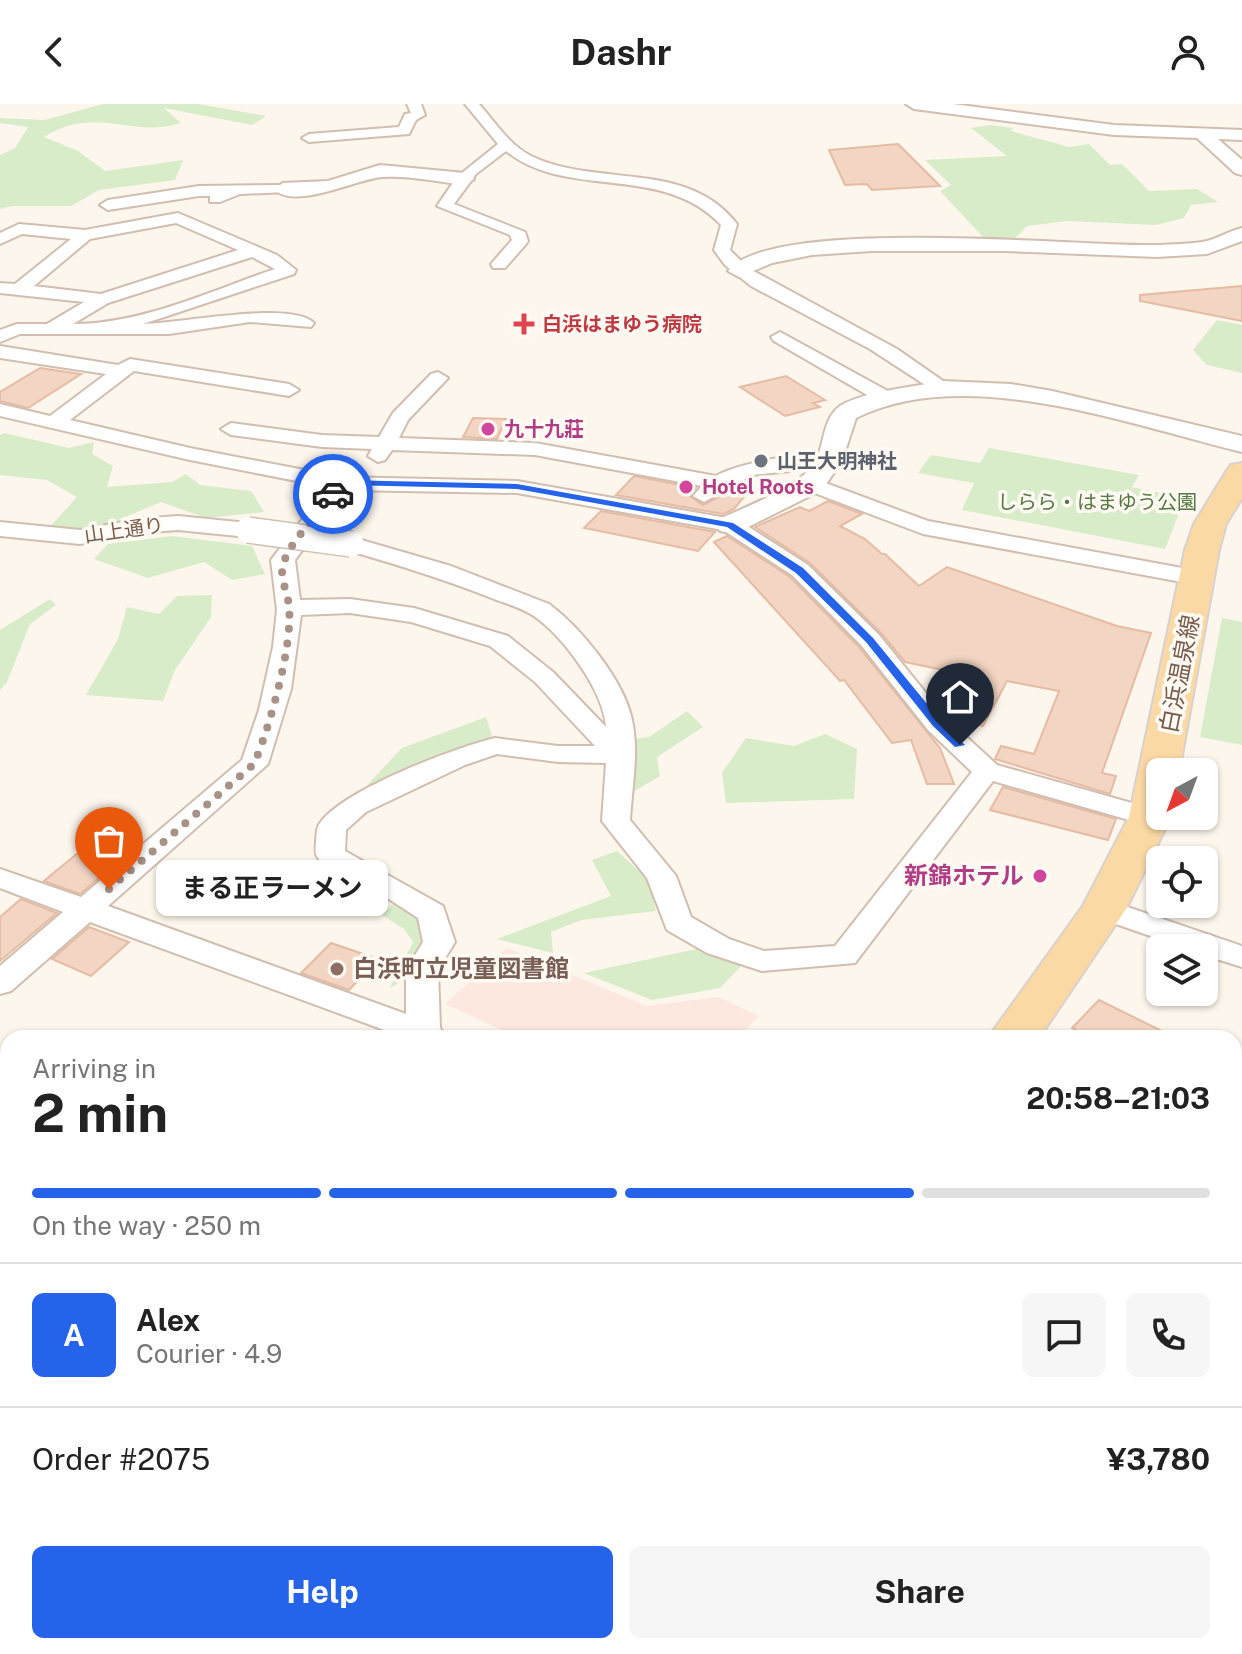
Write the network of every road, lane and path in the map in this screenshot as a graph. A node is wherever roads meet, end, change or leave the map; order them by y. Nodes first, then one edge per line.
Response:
1 (414, 104) edge
2 (472, 104) edge
3 (914, 104) edge
4 (1242, 135) edge
5 (1204, 136) junction
6 (309, 138) dead end
7 (507, 145) junction
8 (1242, 169) edge
9 (465, 179) junction
10 (283, 189) joint
11 (230, 192) junction
12 (108, 205) dead end
13 (191, 212) junction
14 (1242, 234) edge
15 (85, 235) junction
16 (0, 239) edge
17 (722, 250) joint
18 (253, 251) junction
19 (499, 264) dead end
20 (748, 265) junction
21 (0, 288) edge
22 (19, 290) junction
23 (102, 299) junction
24 (305, 323) dead end
25 (53, 328) junction
26 (106, 328) junction
27 (0, 337) edge
28 (780, 337) dead end
29 (0, 352) edge
30 (121, 371) junction
31 (438, 378) dead end
32 (943, 388) junction
33 (289, 390) dead end
34 (888, 399) junction
35 (0, 410) edge
36 (56, 421) junction
37 (231, 429) dead end
38 (385, 442) junction
39 (1242, 444) edge
40 (829, 461) junction
41 (1242, 472) edge
42 (716, 482) junction
43 (341, 483) junction
44 (365, 483) junction
45 (812, 484) junction
46 (687, 516) junction
47 (730, 525) junction
48 (0, 529) edge
49 (1198, 578) junction
50 (289, 608) junction
51 (618, 755) junction
52 (1162, 758) edge
53 (987, 771) junction
54 (1146, 816) edge
55 (1146, 825) edge
56 (0, 878) edge
57 (1104, 909) junction
58 (85, 910) junction
59 (1242, 957) edge
60 (0, 983) edge
61 (413, 1030) edge
62 (427, 1030) edge
63 (1019, 1030) edge

1 - 6 street
2 - 7 street
3 - 5 street
4 - 5 street
5 - 8 street
7 - 9 street
7 - 17 street
9 - 10 street
9 - 19 street
10 - 11 street
11 - 12 street
11 - 13 street
13 - 15 street
13 - 18 street
14 - 20 street
15 - 16 street
15 - 22 street
17 - 20 street
18 - 23 street
18 - 26 street
20 - 32 street
21 - 22 street
22 - 23 street
23 - 25 street
24 - 26 street
25 - 26 street
25 - 27 street
28 - 34 street
29 - 30 street
30 - 33 street
30 - 36 street
31 - 38 street
32 - 34 street
32 - 39 street
34 - 40 street
35 - 36 street
36 - 43 street
37 - 38 street
38 - 42 street
38 - 44 street
40 - 42 street
40 - 45 street
41 - 49 main road, 白浜温泉線
42 - 46 street
43 - 44 street
43 - 50 street
44 - 46 street
45 - 47 street
45 - 49 street
46 - 47 street
47 - 53 street
48 - 51 street, 山上通り, bridge
49 - 52 main road, 白浜温泉線
50 - 51 street
50 - 58 street
51 - 53 street, 山上通り
51 - 62 street
53 - 54 street
55 - 57 main road, 白浜温泉線
56 - 58 street
57 - 59 street
57 - 63 main road, 白浜温泉線
58 - 60 street
58 - 61 street

